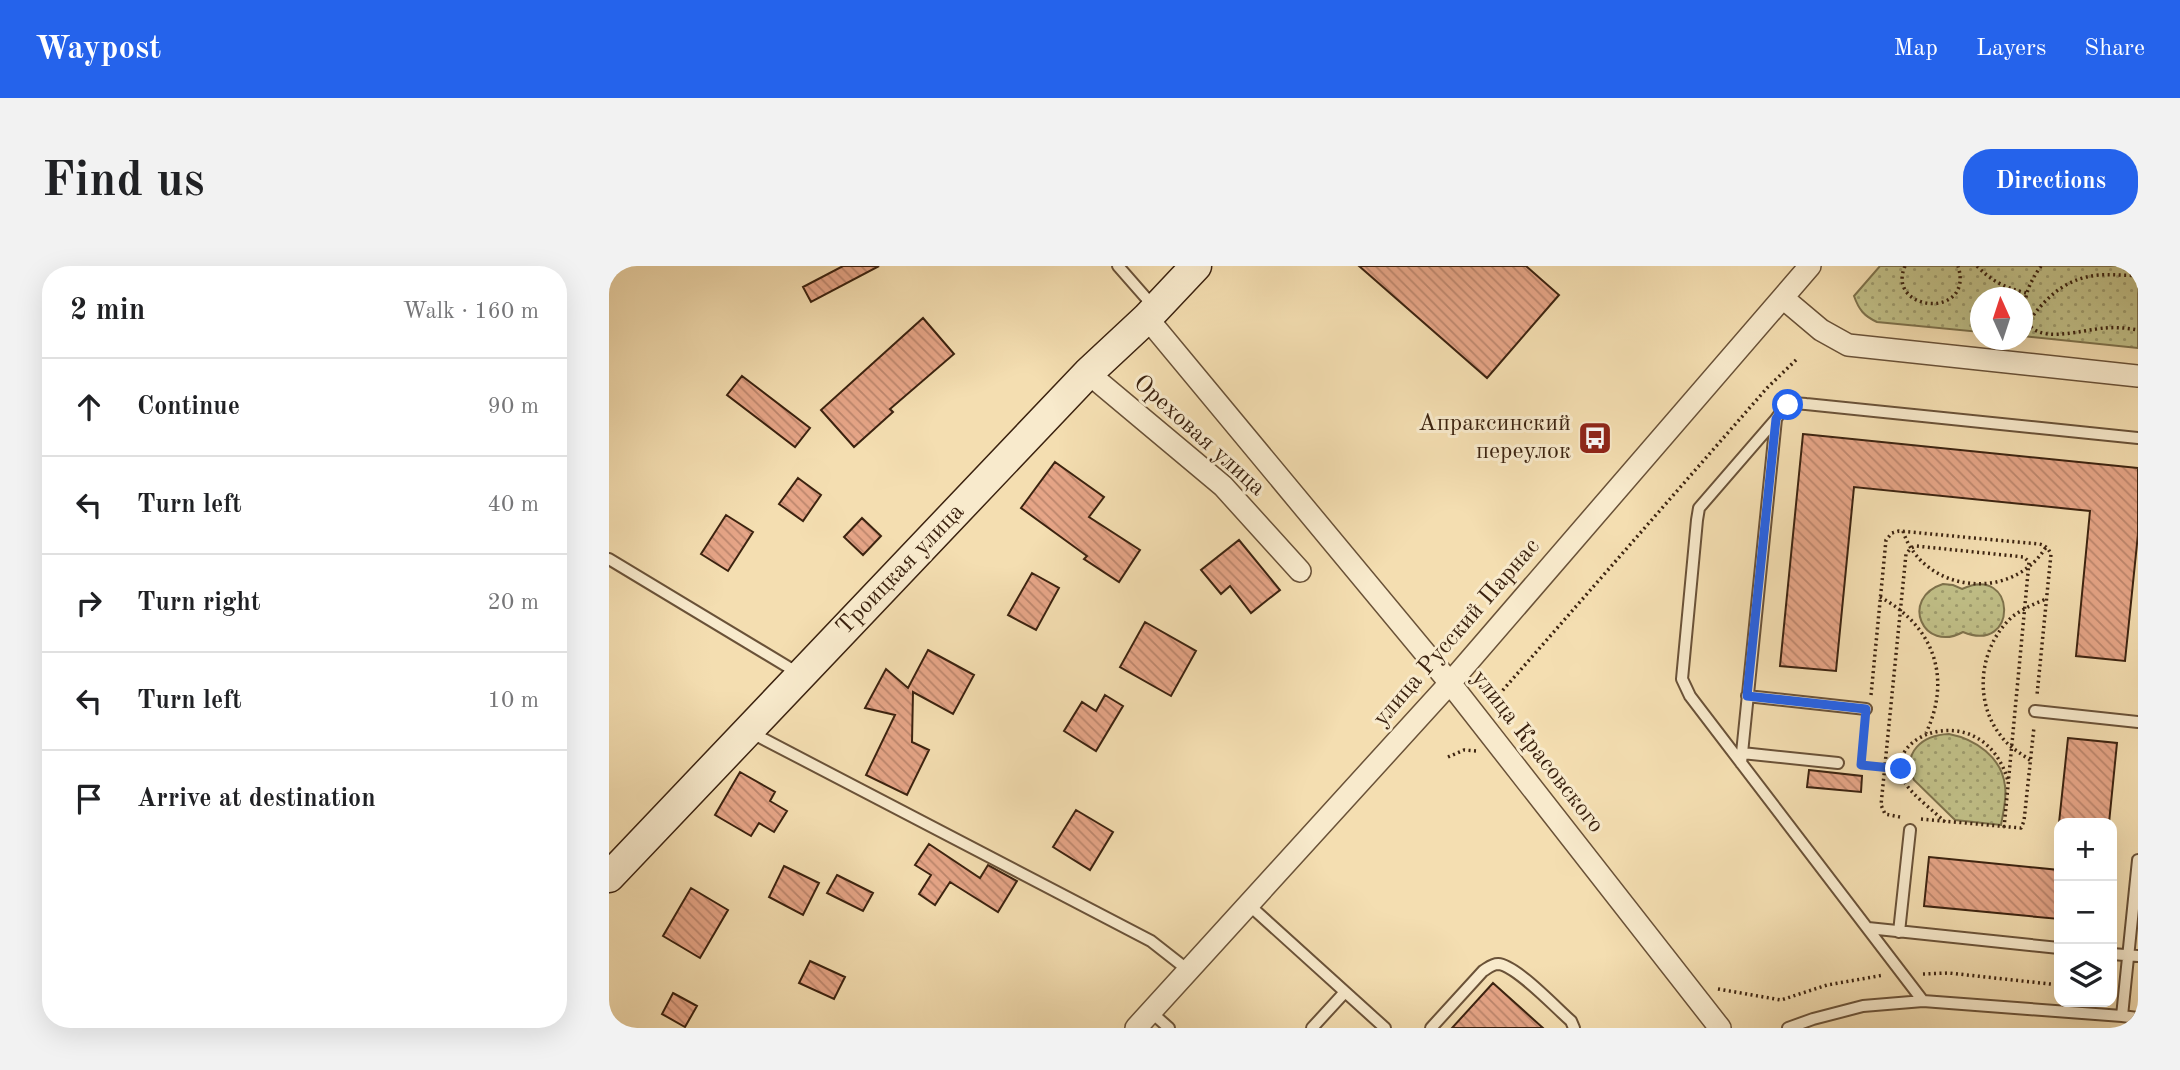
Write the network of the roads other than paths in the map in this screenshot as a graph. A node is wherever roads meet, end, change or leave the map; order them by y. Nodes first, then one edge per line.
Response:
1 (1118, 266) edge
2 (1196, 266) edge
3 (1810, 266) edge
4 (1783, 298) junction
5 (1152, 314) junction
6 (1088, 373) junction
7 (2138, 376) edge
8 (1776, 419) junction
9 (2138, 438) edge
10 (609, 559) edge
11 (1300, 571) dead end
12 (801, 675) junction
13 (1450, 683) junction
14 (1747, 696) junction
15 (1866, 709) road end
16 (2035, 711) road end
17 (2138, 722) edge
18 (748, 730) junction
19 (1741, 758) junction
20 (1837, 763) dead end
21 (1910, 830) dead end
22 (2138, 860) edge
23 (609, 877) edge
24 (1248, 904) junction
25 (1868, 928) junction
26 (1899, 932) junction
27 (2054, 948) edge
28 (2133, 956) edge
29 (1188, 970) junction
30 (1345, 992) junction
31 (1923, 1001) junction
32 (1151, 1012) junction
33 (2122, 1016) junction
34 (2138, 1018) edge
35 (1136, 1028) edge
36 (1169, 1028) edge
37 (1312, 1028) edge
38 (1385, 1028) edge
39 (1431, 1028) edge
40 (1574, 1028) edge
41 (1720, 1028) edge
42 (1788, 1028) edge

1 - 5 lane
2 - 5 street, Троицкая улица
3 - 4 street, улица Русский Парнас
4 - 7 street
4 - 13 street, улица Русский Парнас
5 - 6 street, Троицкая улица
5 - 13 street, улица Красовского
6 - 11 street, Ореховая улица
6 - 12 street, Троицкая улица
8 - 9 lane
8 - 14 lane
8 - 19 lane
10 - 12 lane
12 - 18 street, Троицкая улица
13 - 24 street, улица Русский Парнас
13 - 41 street, улица Красовского
14 - 15 lane
14 - 19 lane
16 - 17 lane
18 - 23 street, Троицкая улица
18 - 29 lane
19 - 20 lane
19 - 25 lane
21 - 26 lane
22 - 28 lane
24 - 29 street, улица Русский Парнас
24 - 30 lane
25 - 26 lane
25 - 31 lane
26 - 27 lane
28 - 33 lane
29 - 32 street, улица Русский Парнас
30 - 37 lane
30 - 38 lane
31 - 33 lane
31 - 42 lane
32 - 35 street, улица Русский Парнас
32 - 36 lane
33 - 34 lane
39 - 40 lane

